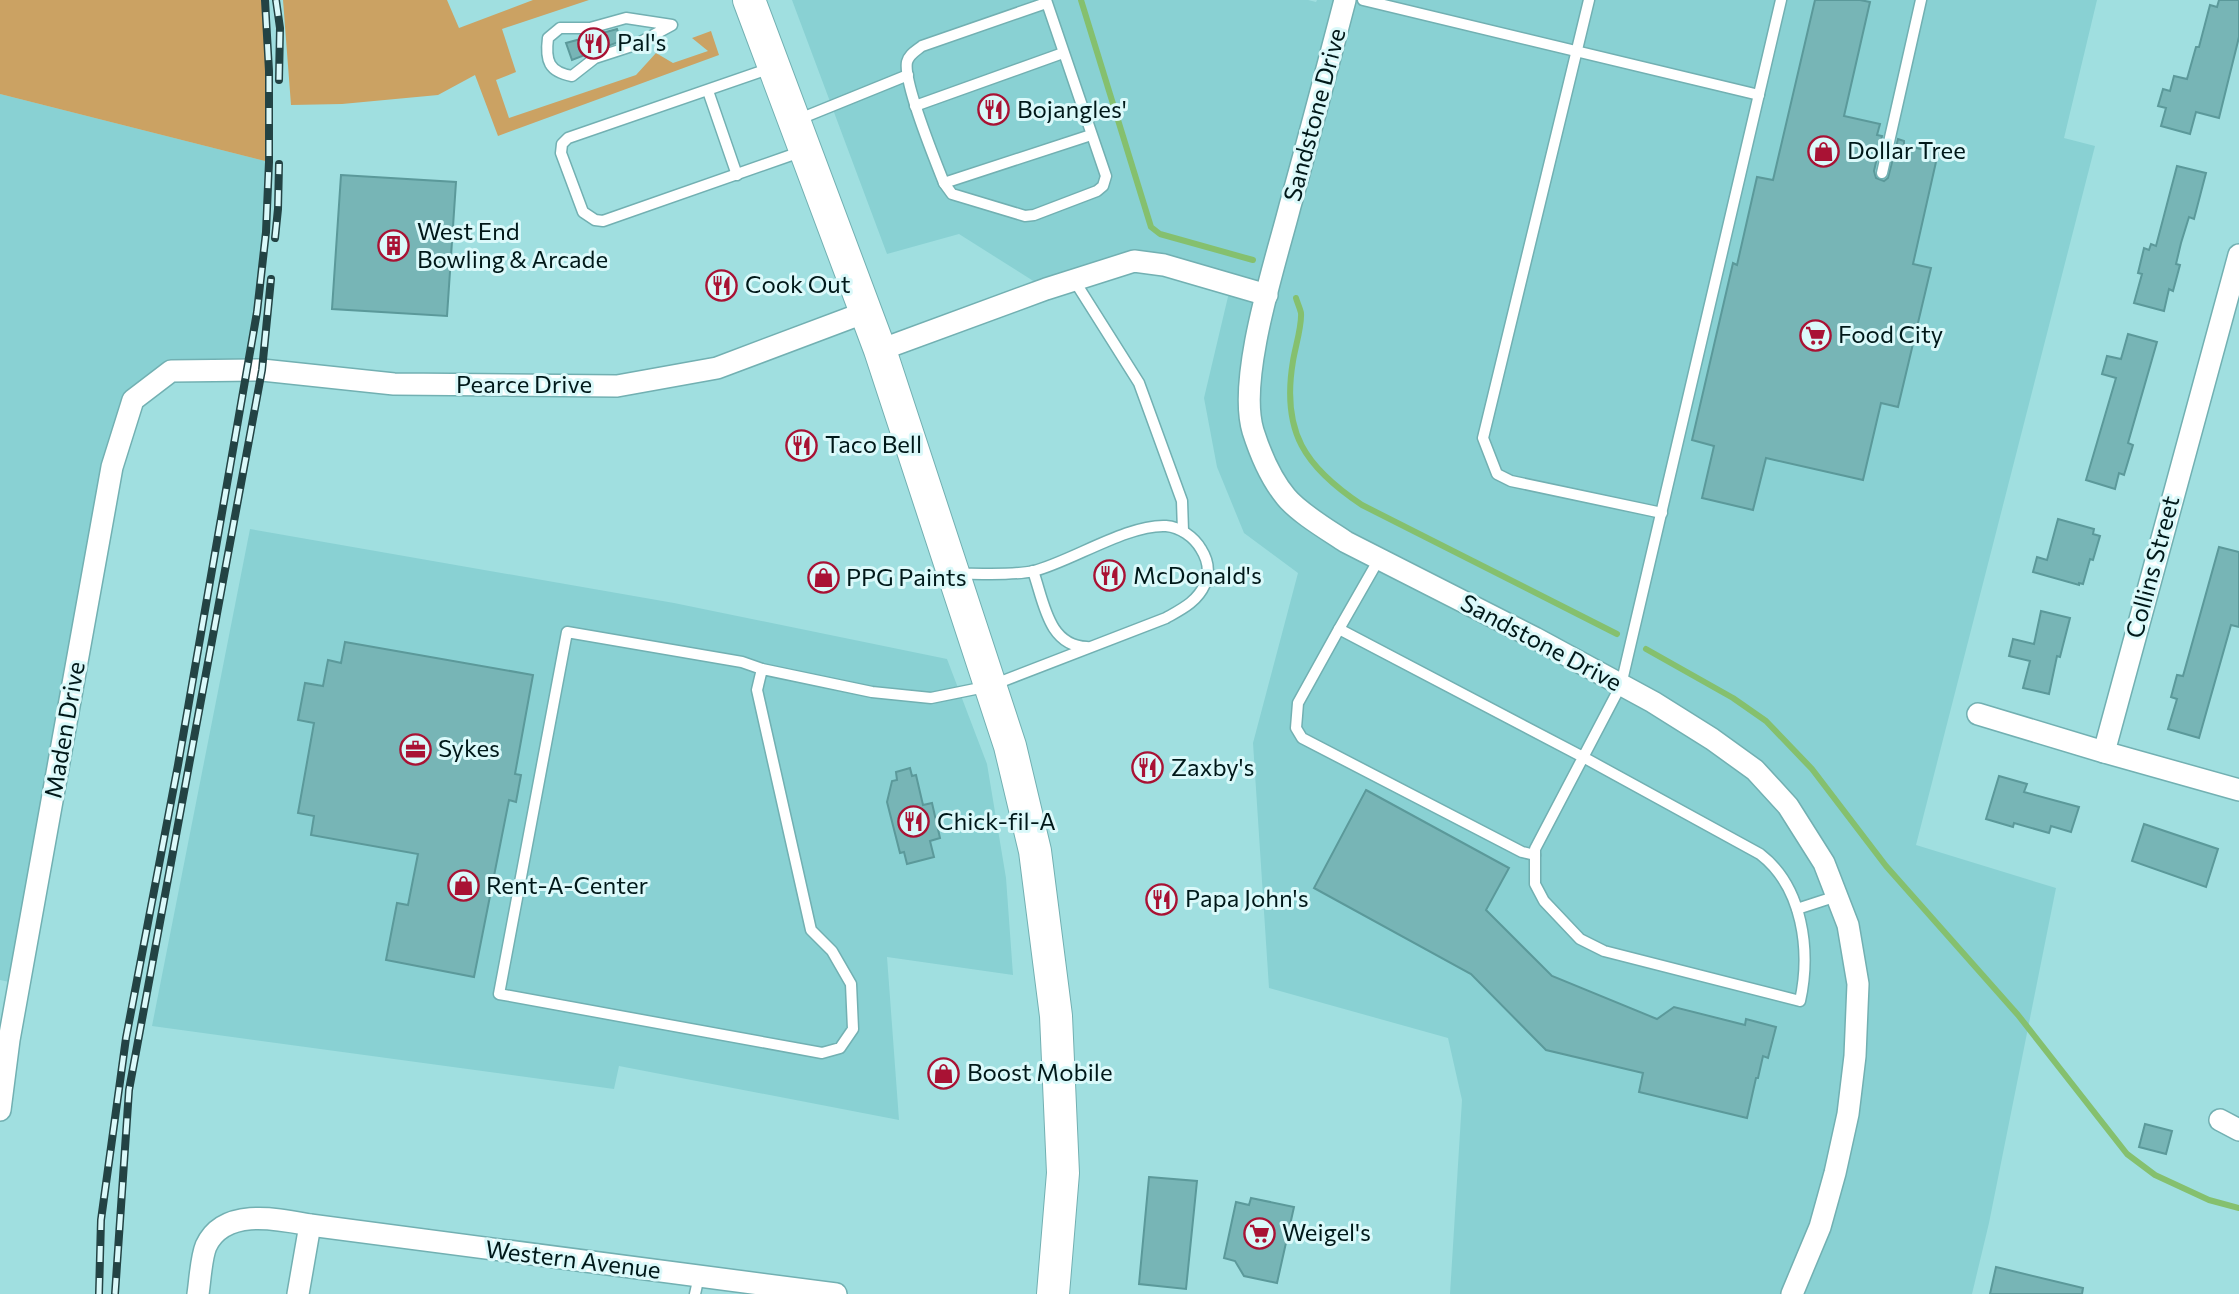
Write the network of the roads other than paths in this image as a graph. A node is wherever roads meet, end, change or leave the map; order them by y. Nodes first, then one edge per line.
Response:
1 (749, 0) edge
2 (1345, 0) edge
3 (1363, 0) edge
4 (1589, 0) edge
5 (1781, 0) edge
6 (1921, 0) edge
7 (1046, 1) edge
8 (672, 25) joint
9 (1577, 51) junction
10 (1063, 52) junction
11 (774, 68) junction
12 (908, 75) junction
13 (708, 90) junction
14 (1759, 95) junction
15 (915, 106) junction
16 (794, 121) junction
17 (1091, 135) junction
18 (805, 151) junction
19 (1882, 173) dead end
20 (737, 175) junction
21 (944, 183) junction
22 (2239, 256) edge
23 (1074, 280) junction
24 (1267, 295) junction
25 (866, 312) junction
26 (880, 350) junction
27 (171, 371) joint
28 (1662, 513) junction
29 (1183, 531) junction
30 (1379, 559) junction
31 (1033, 571) junction
32 (954, 575) junction
33 (1339, 629) junction
34 (1092, 647) junction
35 (762, 669) junction
36 (1621, 685) junction
37 (990, 686) junction
38 (1978, 714) dead end
39 (2104, 752) junction
40 (1583, 757) junction
41 (2239, 790) edge
42 (1535, 855) junction
43 (1837, 896) junction
44 (1797, 909) junction
45 (0, 1110) edge
46 (310, 1225) junction
47 (697, 1285) edge
48 (198, 1294) edge
49 (299, 1294) edge
50 (836, 1294) edge
51 (1053, 1294) edge
52 (1792, 1294) edge

1 - 11 main road
2 - 24 street, Sandstone Drive
3 - 9 lane
4 - 9 lane
5 - 14 lane
6 - 19 lane
7 - 10 lane
7 - 12 lane
8 - 8 lane
9 - 14 lane
9 - 28 lane
10 - 15 lane
10 - 17 lane
11 - 13 lane
11 - 16 main road
12 - 15 lane
12 - 16 lane
13 - 20 lane
13 - 20 lane
14 - 28 lane
15 - 21 lane
16 - 18 main road
17 - 21 lane
17 - 21 lane
18 - 20 lane
18 - 25 main road
22 - 39 street, Collins Street
23 - 24 street
23 - 26 street
23 - 29 lane
24 - 30 street, Sandstone Drive
25 - 26 main road
25 - 27 street, Pearce Drive
26 - 32 main road
27 - 45 street, Maden Drive
28 - 36 lane
29 - 31 lane
29 - 34 lane
30 - 33 lane
30 - 36 street, Sandstone Drive
31 - 32 lane
31 - 34 lane
32 - 37 main road
33 - 40 lane
33 - 42 lane
34 - 37 lane
35 - 35 lane
35 - 37 lane
36 - 40 lane
36 - 43 street, Sandstone Drive
37 - 51 main road
38 - 39 street
39 - 41 street
40 - 42 lane
40 - 44 lane
42 - 44 lane
43 - 44 lane
43 - 52 street, Sandstone Drive
46 - 47 street, Western Avenue
46 - 48 street, Western Avenue
46 - 49 street
47 - 50 street, Western Avenue

